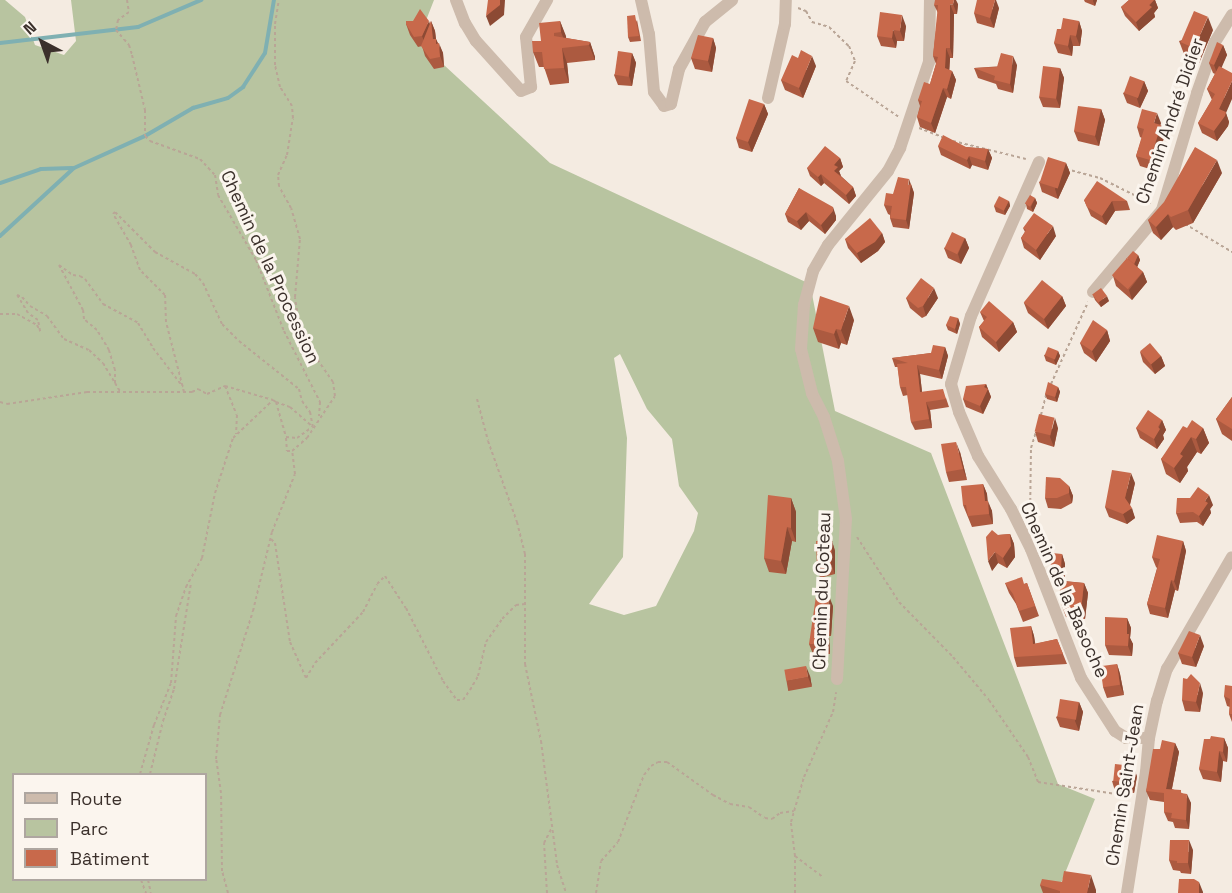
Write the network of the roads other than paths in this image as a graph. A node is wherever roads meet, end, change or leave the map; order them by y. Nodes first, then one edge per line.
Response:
1 (456, 0) edge
2 (548, 0) edge
3 (640, 0) edge
4 (732, 0) edge
5 (786, 0) edge
6 (930, 0) edge
7 (1232, 15) edge
8 (768, 98) dead end
9 (1039, 162) road end
10 (1093, 292) edge
11 (1232, 557) edge
12 (837, 679) road end
13 (1149, 738) junction
14 (1127, 893) edge

1 - 2 street
3 - 4 street
5 - 8 street
6 - 12 street, Chemin du Coteau
7 - 10 street, Chemin André Didier
9 - 13 street, Chemin de la Basoche
11 - 13 street, Chemin Saint-Jean
13 - 14 street, Chemin Saint-Jean

